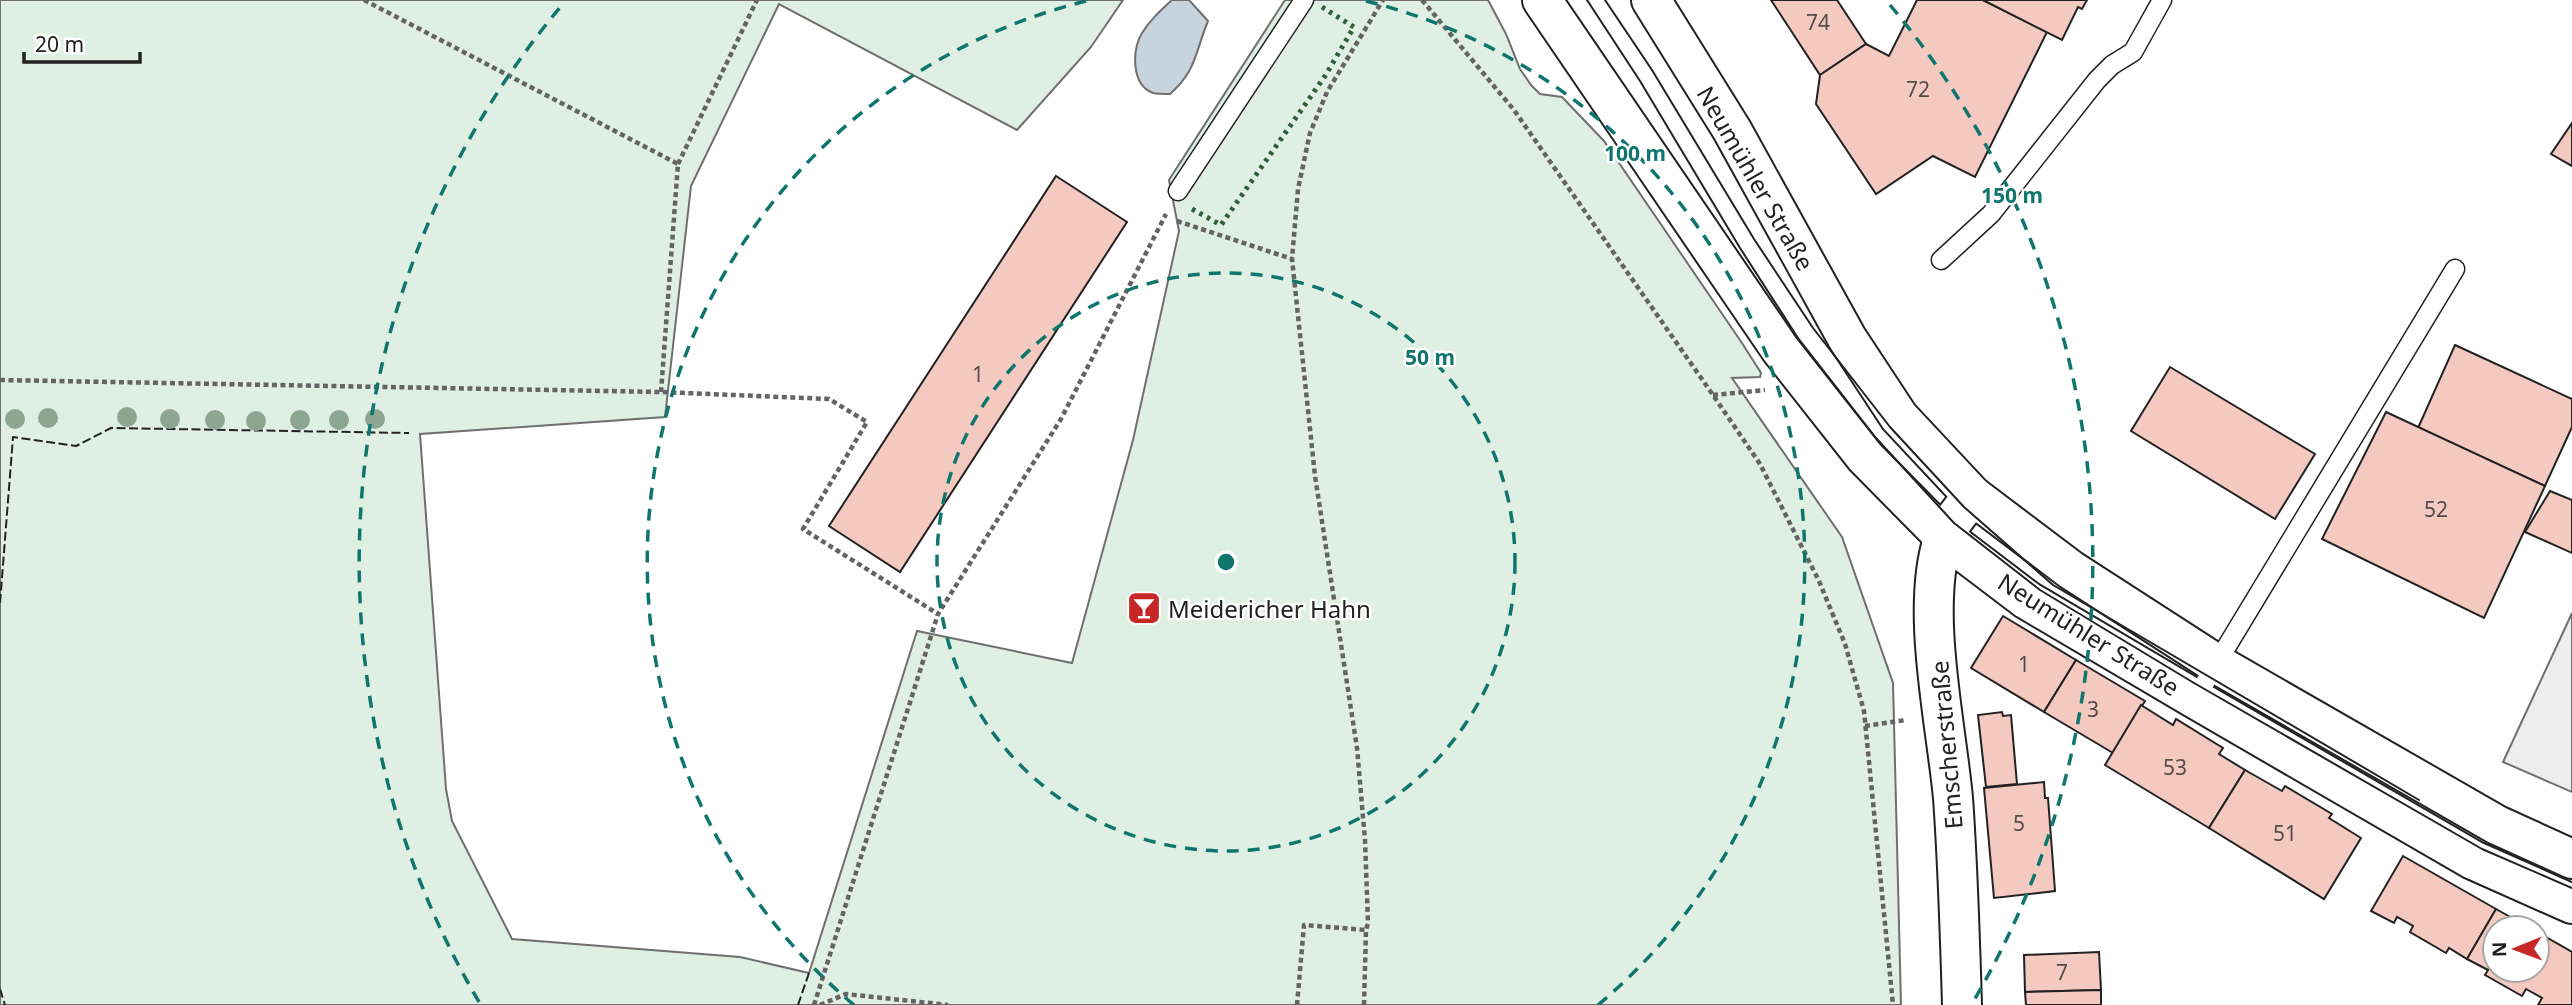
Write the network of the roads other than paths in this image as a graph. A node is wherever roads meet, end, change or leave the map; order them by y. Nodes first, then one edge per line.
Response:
1 (1304, 0) edge
2 (1542, 0) edge
3 (1651, 0) edge
4 (2162, 0) edge
5 (1178, 191) road end
6 (1941, 260) dead end
7 (2455, 269) dead end
8 (1973, 496) junction
9 (1944, 537) junction
10 (2215, 663) junction
11 (2195, 699) junction
12 (2572, 859) edge
13 (2572, 904) edge
14 (1962, 1005) edge

1 - 5 lane
2 - 9 main road, Neumühler Straße
3 - 8 main road, Neumühler Straße
4 - 6 lane
7 - 10 lane
8 - 9 main road, Emscherstraße
8 - 10 main road, Neumühler Straße
9 - 11 main road, Neumühler Straße
9 - 14 main road, Emscherstraße
10 - 11 lane
10 - 12 main road, Neumühler Straße
11 - 13 main road, Neumühler Straße

